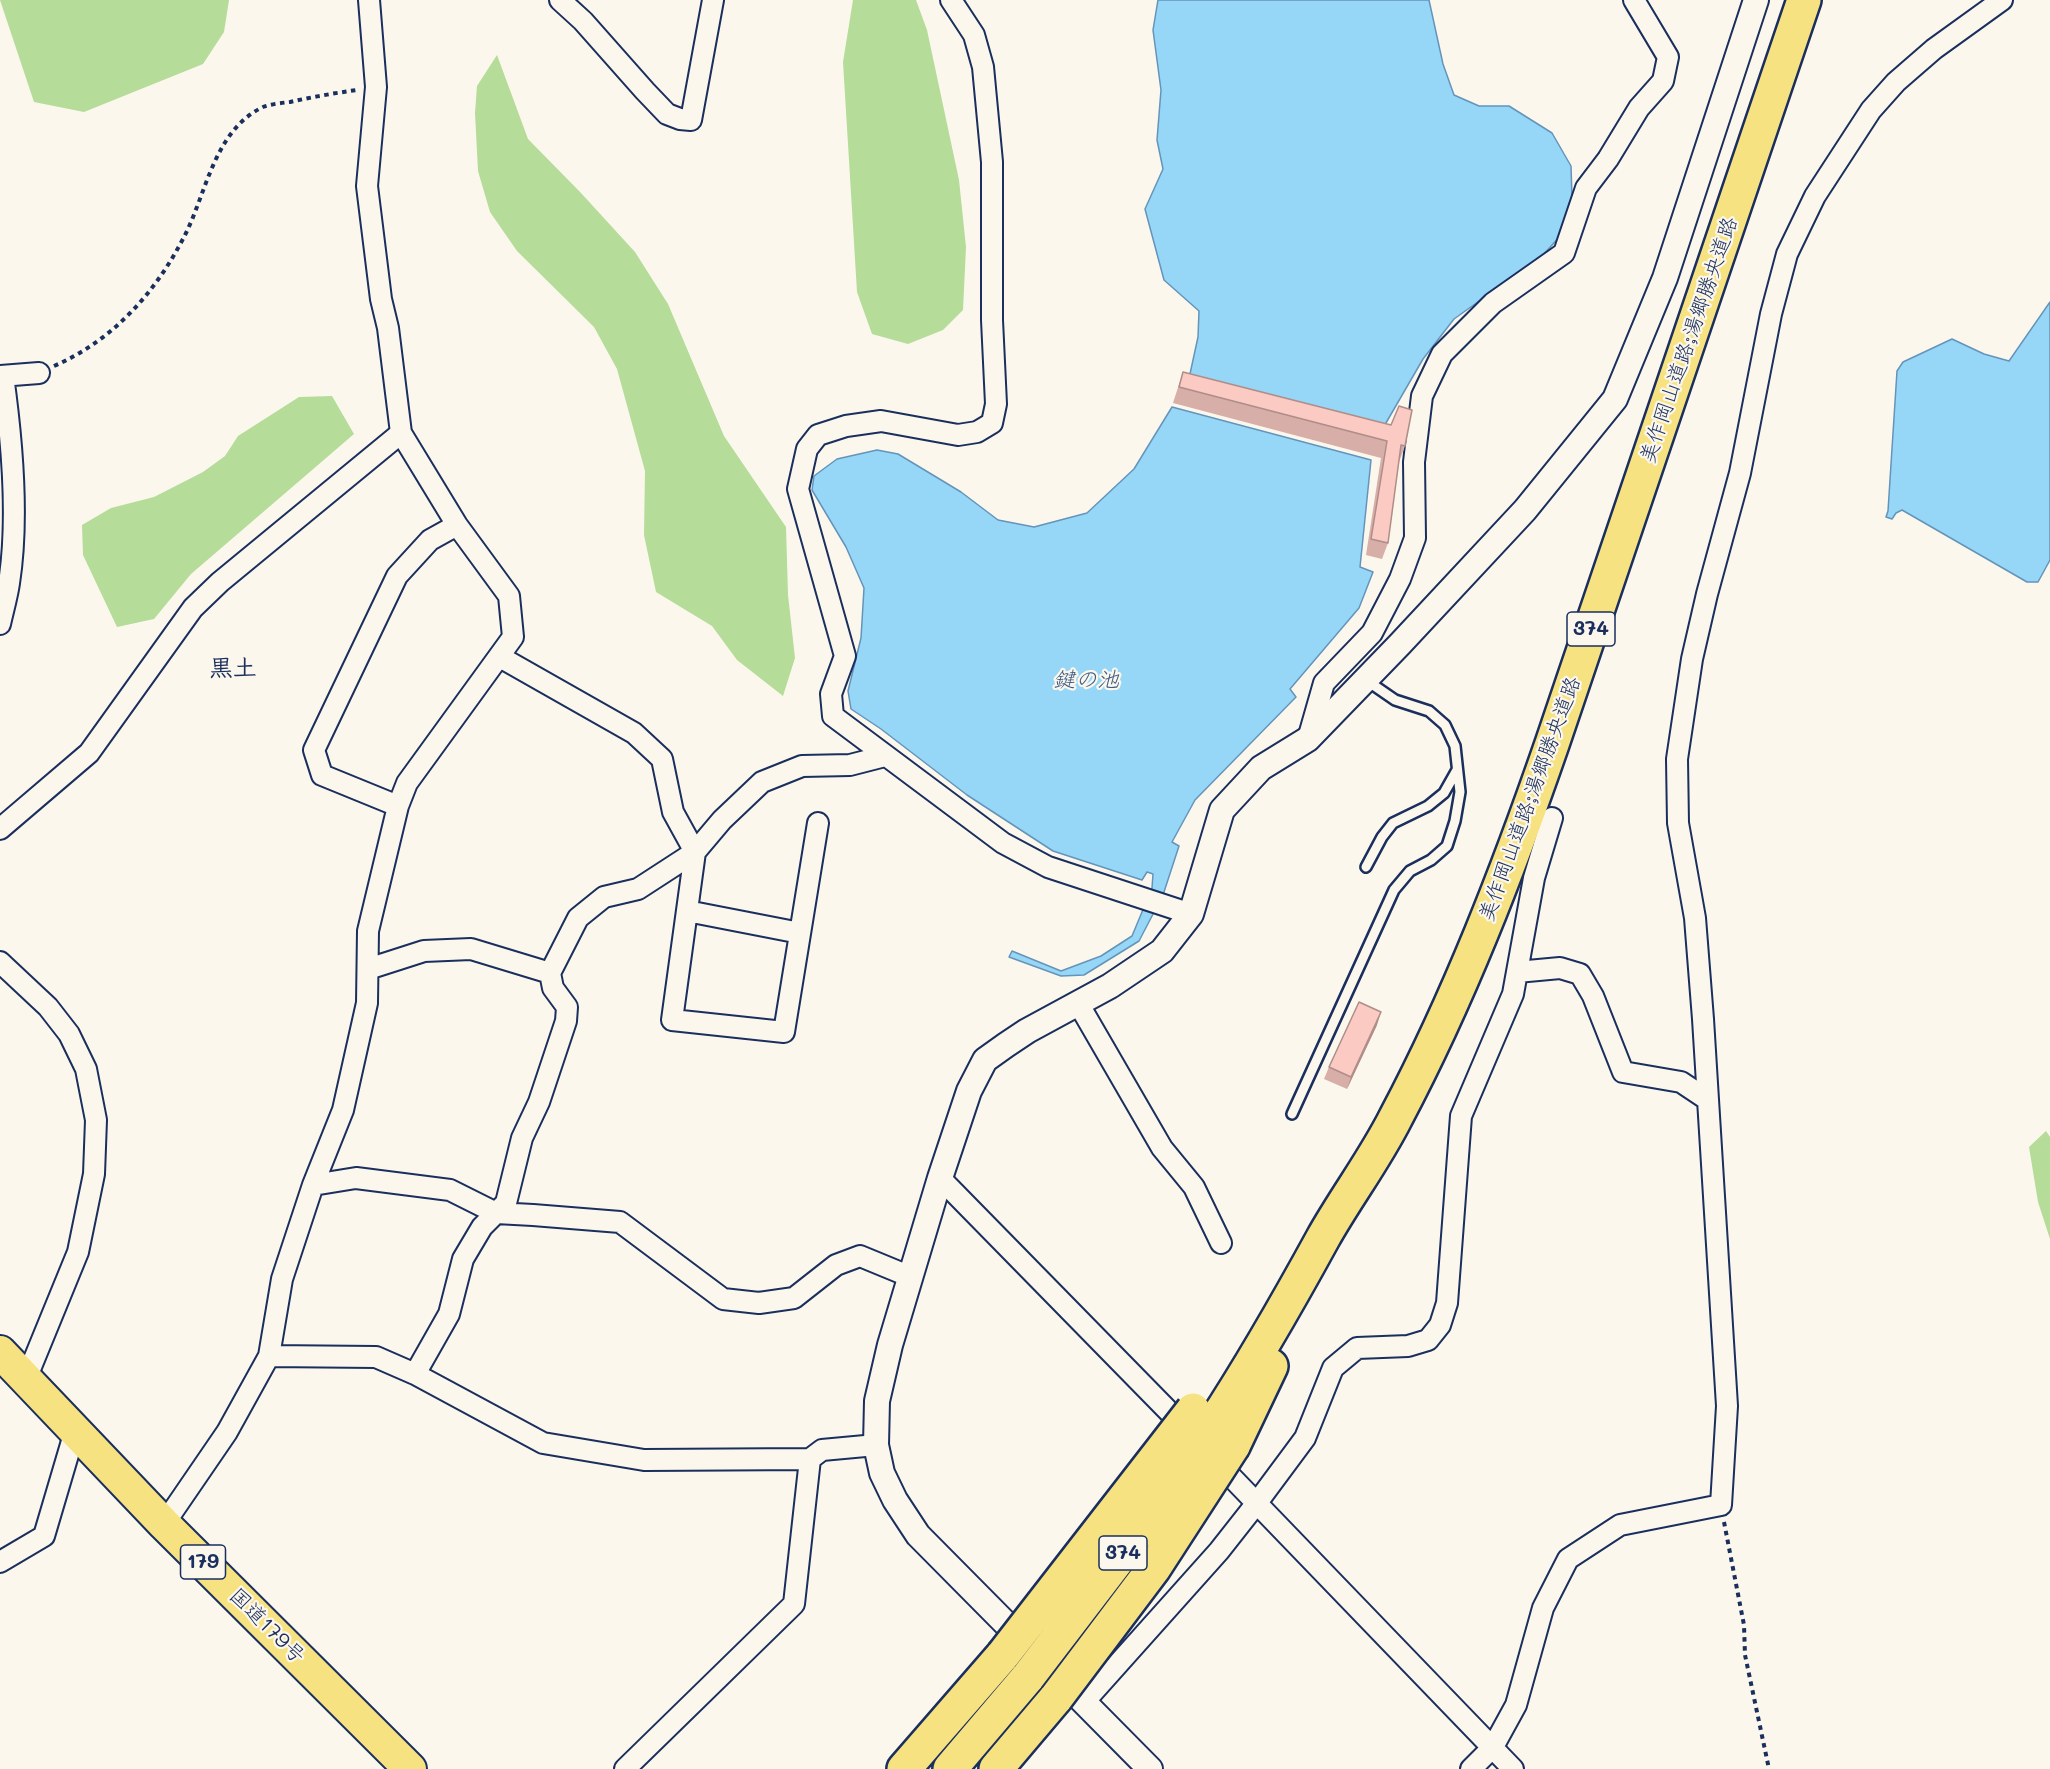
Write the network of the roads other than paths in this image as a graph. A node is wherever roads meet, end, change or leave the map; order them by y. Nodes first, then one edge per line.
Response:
1 (369, 0) edge
2 (560, 0) edge
3 (713, 0) edge
4 (951, 0) edge
5 (1634, 0) edge
6 (1756, 0) edge
7 (1783, 0) edge
8 (1804, 0) edge
9 (2002, 0) edge
10 (39, 373) road end
11 (1, 376) edge
12 (401, 433) junction
13 (457, 525) junction
14 (0, 624) edge
15 (500, 657) junction
16 (1366, 680) junction
17 (1308, 740) junction
18 (885, 756) junction
19 (1457, 770) junction
20 (398, 806) junction
21 (1552, 818) dead end
22 (818, 823) dead end
23 (0, 829) edge
24 (695, 852) junction
25 (1366, 867) dead end
26 (687, 911) junction
27 (1191, 914) junction
28 (800, 933) junction
29 (0, 962) edge
30 (368, 969) junction
31 (1517, 972) junction
32 (550, 973) junction
33 (1078, 1003) junction
34 (1707, 1100) junction
35 (1292, 1114) dead end
36 (940, 1178) junction
37 (313, 1185) junction
38 (496, 1213) junction
39 (1221, 1243) dead end
40 (1319, 1246) junction
41 (911, 1277) junction
42 (0, 1352) edge
43 (269, 1356) junction
44 (415, 1374) junction
45 (26, 1378) junction
46 (1202, 1424) junction
47 (75, 1431) junction
48 (876, 1445) junction
49 (810, 1459) junction
50 (1256, 1504) junction
51 (164, 1524) junction
52 (0, 1562) edge
53 (1006, 1640) junction
54 (1070, 1700) junction
55 (1493, 1748) junction
56 (410, 1769) edge
57 (625, 1769) edge
58 (904, 1769) edge
59 (950, 1769) edge
60 (996, 1769) edge
61 (1150, 1769) edge
62 (1471, 1769) edge
63 (1513, 1769) edge

1 - 12 street
2 - 3 street
4 - 18 street
5 - 17 street
6 - 16 street
7 - 40 highway, 美作岡山道路;湯郷勝央道路 / 374
8 - 40 highway, 美作岡山道路;湯郷勝央道路 / 374
9 - 34 street
10 - 11 street
11 - 14 street
12 - 13 street
12 - 23 street
13 - 15 street
13 - 20 street
15 - 20 street
15 - 24 street
16 - 17 street
16 - 19 lane
17 - 27 street
18 - 24 street
18 - 27 street
19 - 25 lane
19 - 35 lane
20 - 30 street
21 - 31 street
22 - 28 street
24 - 26 street
24 - 32 street
26 - 28 street
26 - 28 street
27 - 33 street
29 - 45 street
30 - 32 street
30 - 37 street
31 - 34 street
31 - 50 street
32 - 38 street
33 - 36 street
33 - 39 street
34 - 55 street
36 - 41 street
36 - 46 street
37 - 38 street
37 - 43 street
38 - 41 street
38 - 44 street
40 - 46 highway, 美作岡山道路;湯郷勝央道路 / 374
41 - 48 street
42 - 45 highway, 国道179号 / 179
43 - 44 street
43 - 51 street
44 - 49 street
45 - 47 highway, 国道179号 / 179
46 - 50 street
46 - 53 highway, bridge
46 - 54 highway, bridge
46 - 59 highway, 美作岡山道路;湯郷勝央道路 / 374, bridge
47 - 51 highway, 国道179号 / 179
47 - 52 street
48 - 49 street
48 - 53 street
49 - 57 street
50 - 54 street
50 - 55 street
51 - 56 highway, 国道179号 / 179
53 - 54 street
53 - 58 highway
54 - 60 highway
54 - 61 street
55 - 62 street
55 - 63 street

